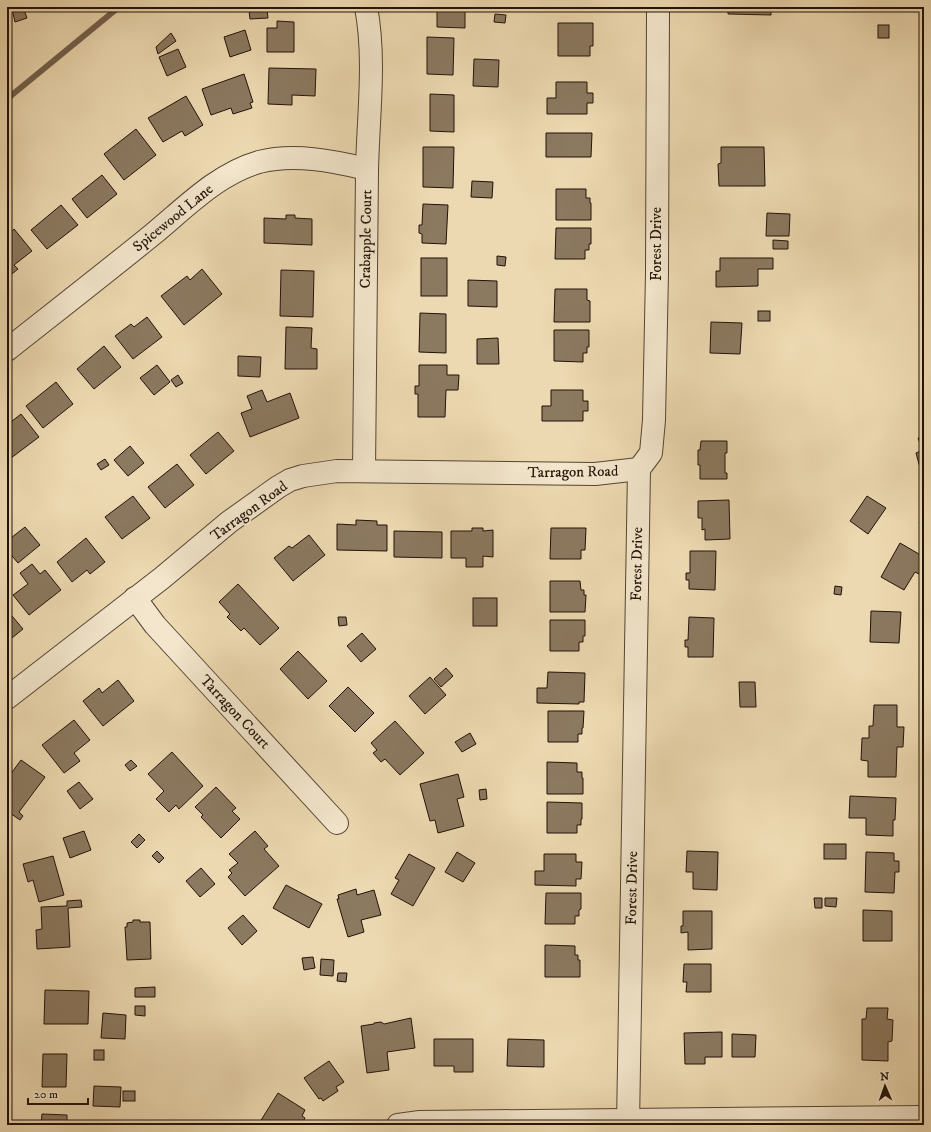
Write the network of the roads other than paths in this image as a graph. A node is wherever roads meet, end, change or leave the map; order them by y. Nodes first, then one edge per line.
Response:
1 (366, 7) edge
2 (658, 7) edge
3 (367, 169) junction
4 (7, 350) edge
5 (639, 469) junction
6 (364, 471) junction
7 (135, 598) junction
8 (7, 698) edge
9 (337, 823) dead end
10 (924, 1117) edge
11 (628, 1123) edge
12 (398, 1125) edge

1 - 3 street, Crabapple Court
2 - 5 street, Forest Drive
3 - 4 street, Spicewood Lane
3 - 6 street, Crabapple Court
5 - 6 street, Tarragon Road
5 - 11 street, Forest Drive
6 - 7 street, Tarragon Road
7 - 8 street, Tarragon Road
7 - 9 street, Tarragon Court
10 - 11 street
11 - 12 street

